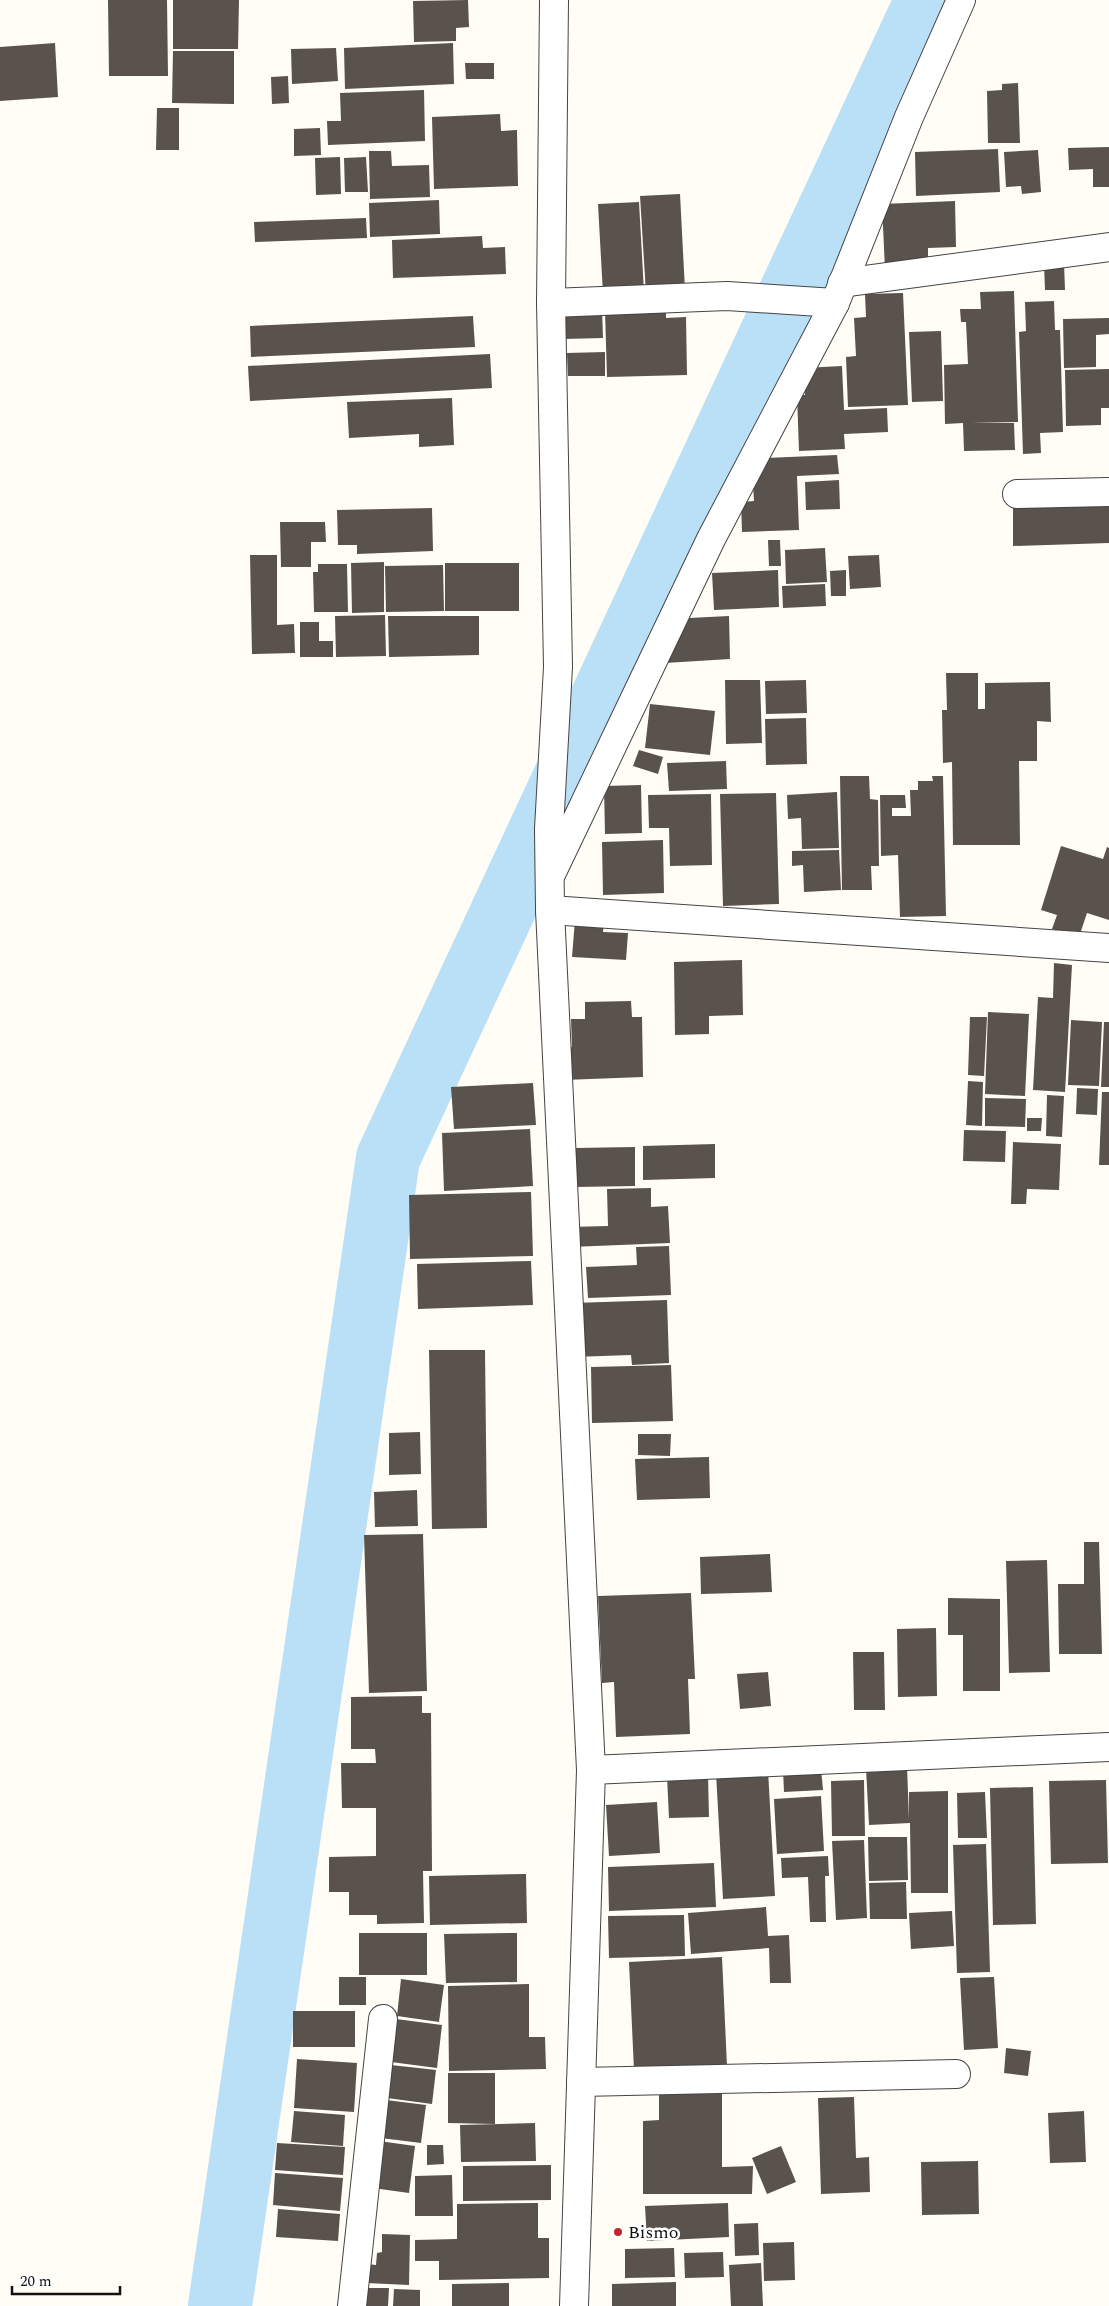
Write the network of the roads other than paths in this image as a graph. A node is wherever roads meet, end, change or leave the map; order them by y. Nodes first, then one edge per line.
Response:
1 (554, 0) edge
2 (961, 0) edge
3 (1109, 247) edge
4 (839, 293) junction
5 (551, 303) junction
6 (1109, 492) edge
7 (1018, 494) dead end
8 (549, 879) junction
9 (550, 910) junction
10 (1109, 948) edge
11 (1109, 1747) edge
12 (592, 1770) junction
13 (383, 2019) dead end
14 (956, 2074) dead end
15 (581, 2082) junction
16 (352, 2306) edge
17 (574, 2306) edge

1 - 5 street
2 - 4 street
3 - 4 street
4 - 5 street
4 - 8 street
5 - 8 street
6 - 7 street
8 - 9 street
9 - 10 street
9 - 12 street
11 - 12 street
12 - 15 street
13 - 16 street
14 - 15 street
15 - 17 street

